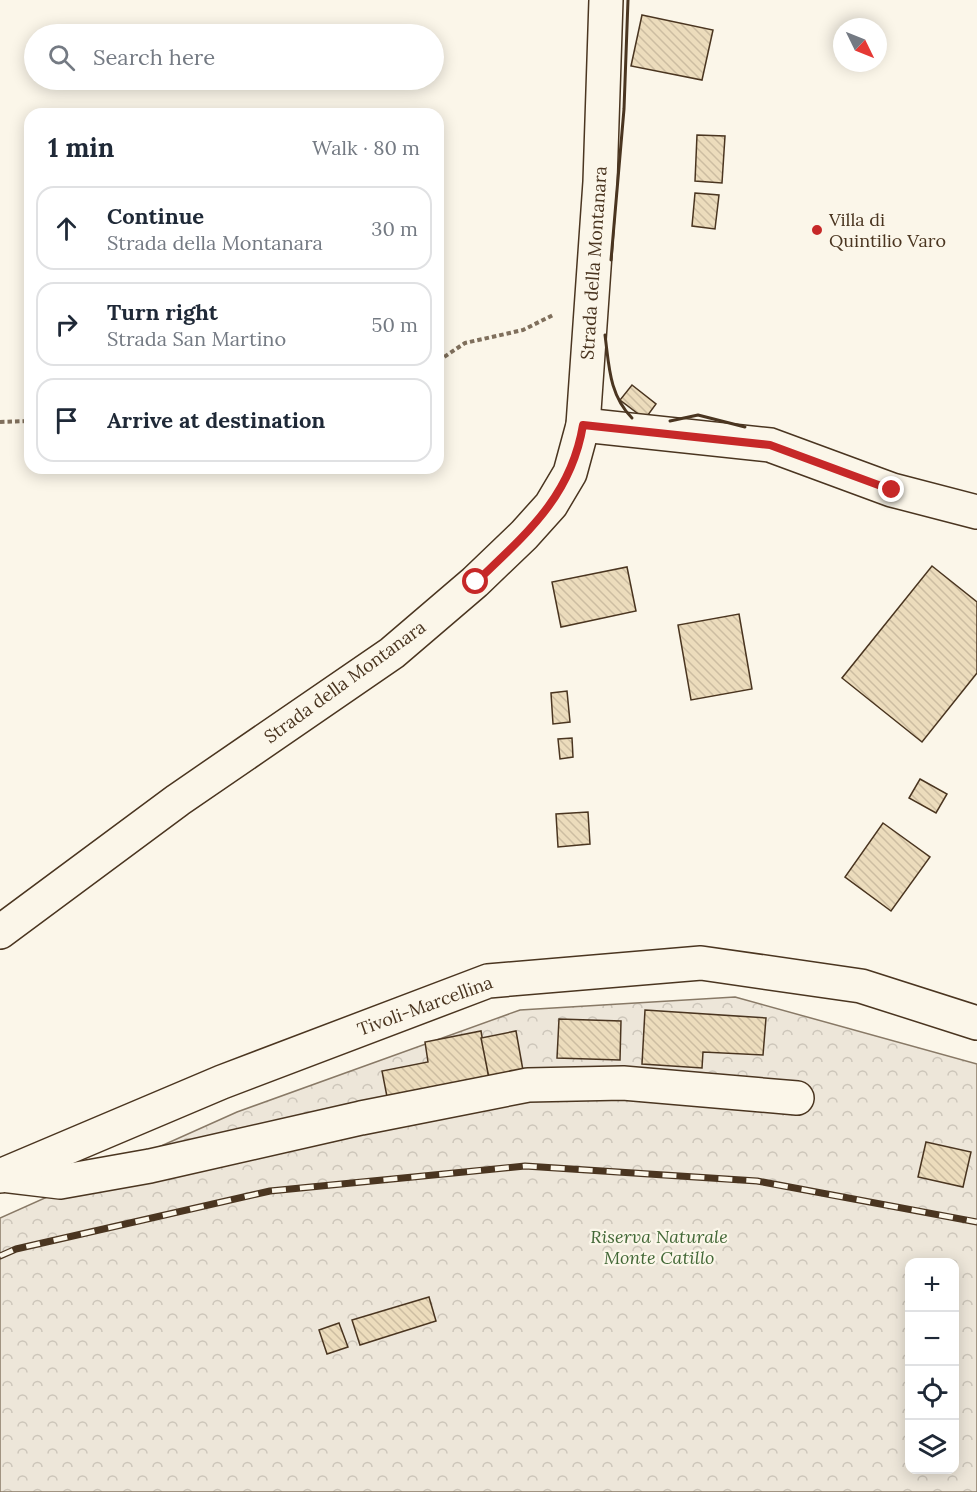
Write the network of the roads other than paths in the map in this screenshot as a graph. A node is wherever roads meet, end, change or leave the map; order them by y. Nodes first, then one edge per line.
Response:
1 (606, 0) edge
2 (583, 425) junction
3 (977, 512) edge
4 (0, 932) edge
5 (977, 1023) edge
6 (797, 1098) dead end
7 (1, 1175) edge

1 - 2 street, Strada della Montanara
2 - 3 street
2 - 4 street, Strada della Montanara
5 - 7 street, Tivoli-Marcellina
6 - 7 street

